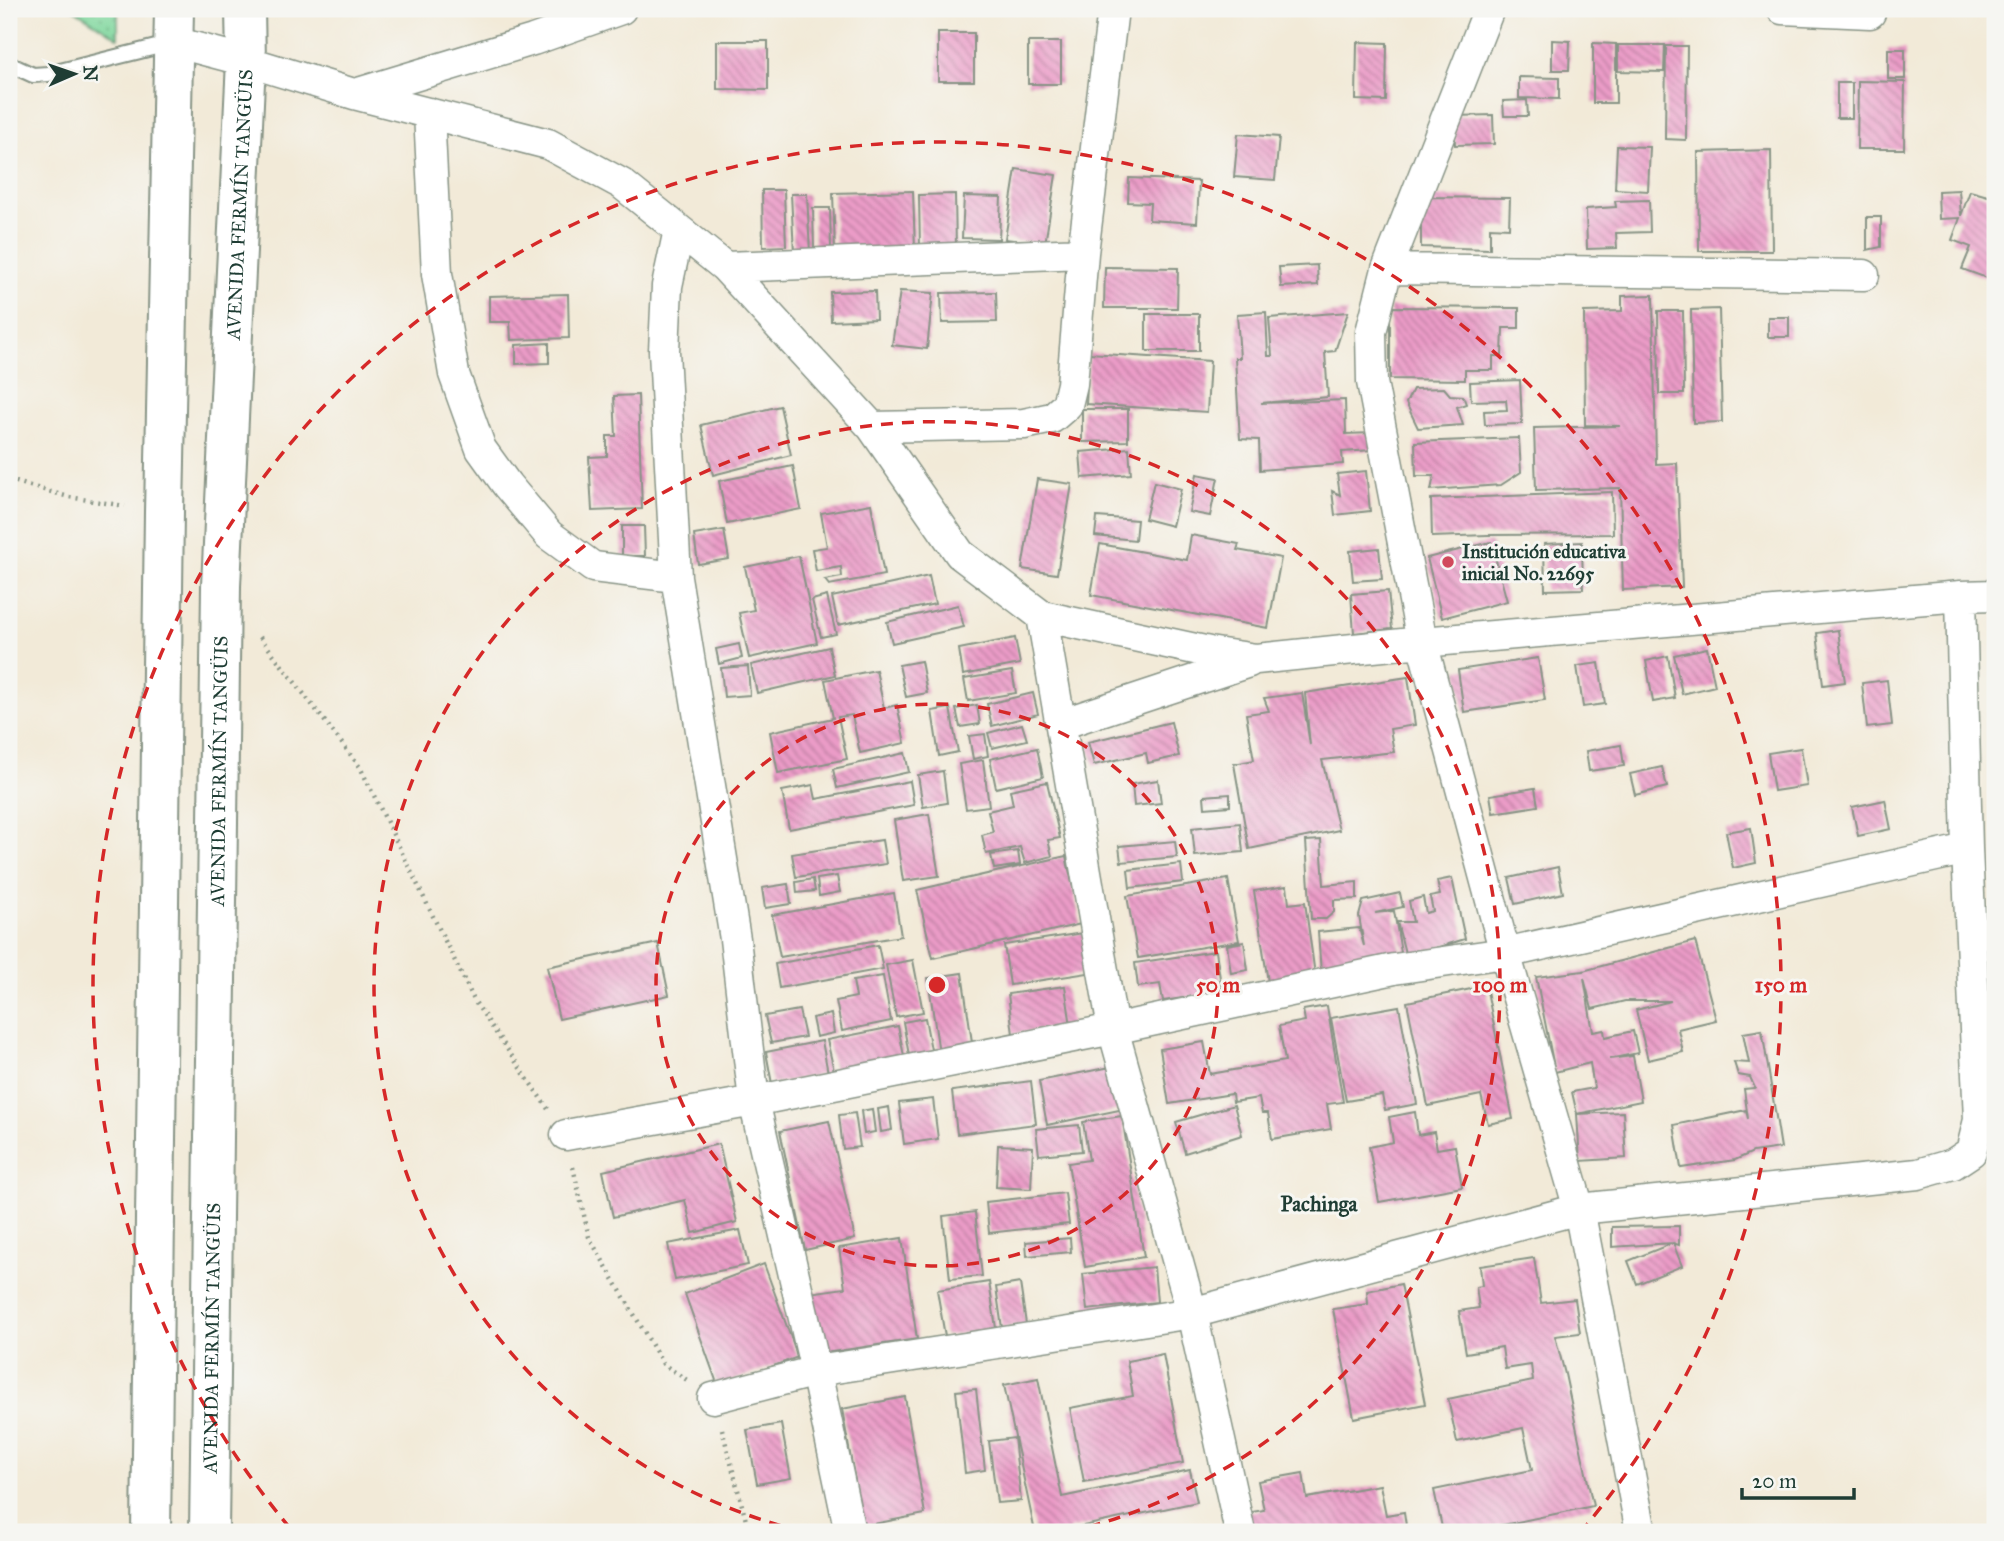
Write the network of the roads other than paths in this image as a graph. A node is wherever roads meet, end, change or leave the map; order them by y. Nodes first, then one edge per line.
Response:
1 (245, 9) edge
2 (621, 9) edge
3 (1113, 9) edge
4 (1489, 9) edge
5 (1782, 9) edge
6 (1870, 13) dead end
7 (174, 25) edge
8 (246, 61) junction
9 (9, 64) edge
10 (354, 94) junction
11 (429, 113) junction
12 (679, 230) junction
13 (1083, 254) junction
14 (725, 267) junction
15 (1387, 269) junction
16 (1864, 275) dead end
17 (873, 426) junction
18 (677, 576) junction
19 (1995, 595) edge
20 (1961, 596) junction
21 (1042, 615) junction
22 (1422, 642) junction
23 (1256, 659) junction
24 (1061, 724) junction
25 (1968, 849) junction
26 (1505, 953) junction
27 (1113, 1029) junction
28 (754, 1101) junction
29 (566, 1135) road end
30 (1580, 1209) junction
31 (1192, 1312) junction
32 (816, 1371) junction
33 (713, 1398) road end
34 (151, 1532) edge
35 (209, 1532) edge
36 (850, 1532) edge
37 (1240, 1532) edge
38 (1642, 1532) edge

1 - 8 main road, AVENIDA FERMÍN TANGÜIS
2 - 10 street
3 - 13 street
4 - 15 street
5 - 6 street
7 - 8 street
7 - 9 lane
7 - 34 main road
8 - 10 street
8 - 35 main road, AVENIDA FERMÍN TANGÜIS
10 - 11 street
11 - 12 street
11 - 18 street
12 - 14 street
12 - 18 street
13 - 14 street
13 - 17 street
14 - 17 street
15 - 16 street
15 - 22 street
17 - 21 street
18 - 28 street
19 - 20 street
20 - 22 street
20 - 25 street
21 - 23 street
21 - 24 street
22 - 23 street
22 - 26 street
23 - 24 street
24 - 27 street
25 - 26 street
25 - 30 street
26 - 27 street
26 - 30 street
27 - 28 street
27 - 31 street
28 - 29 street
28 - 32 street
30 - 31 street
30 - 38 street
31 - 32 street
31 - 37 street
32 - 33 street
32 - 36 street

